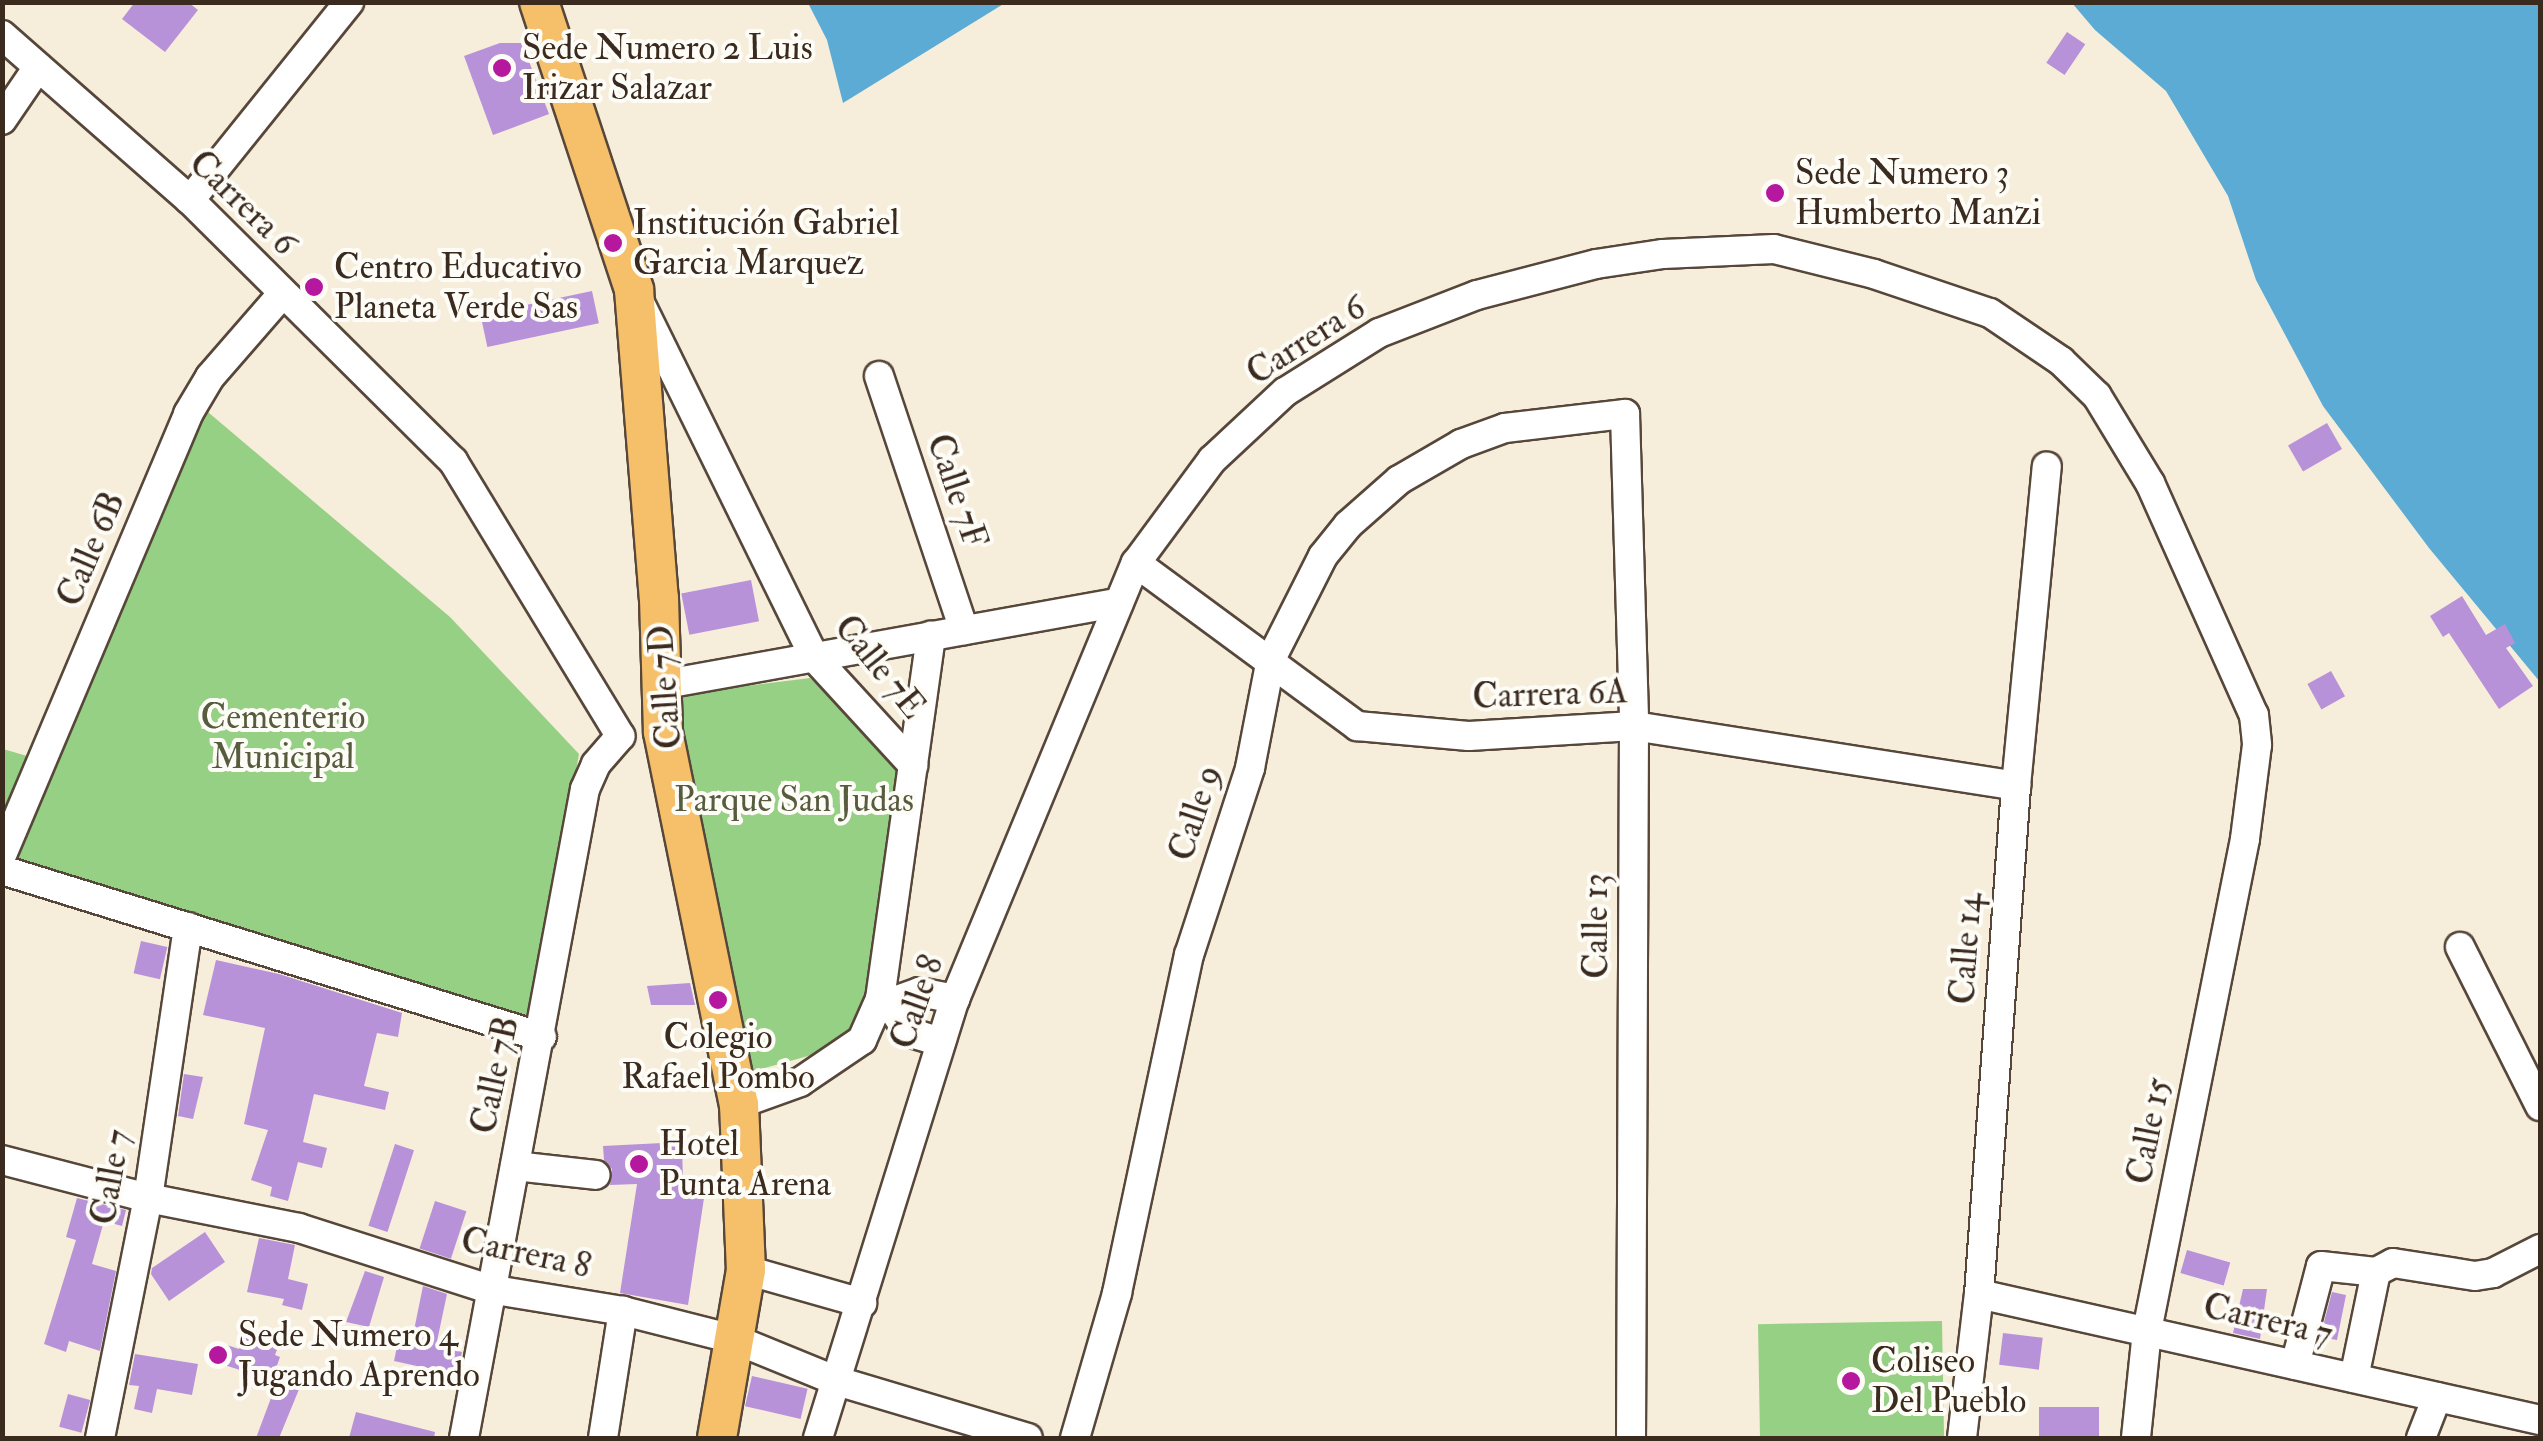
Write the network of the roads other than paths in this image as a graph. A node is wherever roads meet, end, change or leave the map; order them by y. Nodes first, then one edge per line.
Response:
1 (348, 2) edge
2 (539, 2) edge
3 (2, 35) edge
4 (38, 67) junction
5 (2, 120) edge
6 (190, 200) junction
7 (634, 290) junction
8 (283, 294) junction
9 (879, 376) dead end
10 (1625, 414) joint
11 (2047, 466) dead end
12 (1136, 563) junction
13 (1119, 602) junction
14 (964, 630) junction
15 (932, 636) junction
16 (814, 656) junction
17 (1271, 659) junction
18 (660, 684) junction
19 (1634, 726) junction
20 (663, 732) junction
21 (620, 736) junction
22 (913, 765) junction
23 (2016, 786) junction
24 (2245, 838) joint
25 (2, 854) edge
26 (2, 870) edge
27 (188, 927) junction
28 (2460, 948) dead end
29 (955, 999) junction
30 (884, 1001) junction
31 (542, 1037) junction
32 (941, 1042) junction
33 (739, 1104) junction
34 (2540, 1106) edge
35 (2, 1160) edge
36 (514, 1166) junction
37 (596, 1175) dead end
38 (148, 1198) junction
39 (2540, 1249) edge
40 (746, 1270) junction
41 (2376, 1272) junction
42 (489, 1289) junction
43 (1979, 1294) junction
44 (862, 1303) junction
45 (623, 1311) junction
46 (2147, 1332) junction
47 (734, 1338) junction
48 (2296, 1365) junction
49 (2354, 1378) junction
50 (837, 1381) junction
51 (2438, 1397) junction
52 (2540, 1420) edge
53 (100, 1438) edge
54 (464, 1438) edge
55 (603, 1438) edge
56 (717, 1438) edge
57 (818, 1438) edge
58 (1028, 1438) edge
59 (1075, 1438) edge
60 (1631, 1438) edge
61 (1962, 1438) edge
62 (2136, 1438) edge
63 (2422, 1438) edge

1 - 6 street
2 - 7 main road, Calle 7D
3 - 4 street, Carrera 6
4 - 5 street
4 - 6 street, Carrera 6
6 - 8 street, Carrera 6
7 - 16 street, Calle 7E
7 - 18 main road, Calle 7D
8 - 21 street, Carrera 6
8 - 25 street, Calle 6B
9 - 14 street, Calle 7F
10 - 17 street, Calle 9
10 - 19 street, Calle 13
11 - 23 street, Calle 14
12 - 13 street, Carrera 6
12 - 17 street, Carrera 6A
12 - 24 street, Carrera 6
13 - 14 street
13 - 29 street, Calle 8
14 - 15 street
15 - 16 street
15 - 22 street
16 - 18 street
16 - 22 street, Calle 7E
17 - 19 street, Carrera 6A
17 - 59 street, Calle 9
18 - 20 main road, Calle 7D
19 - 23 street, Carrera 6A
19 - 60 street, Calle 13
20 - 21 street
20 - 33 main road, Calle 7D
21 - 31 street, Calle 7B
22 - 30 street, Calle 7E
23 - 43 street, Calle 14
24 - 46 street, Calle 15
26 - 27 street
27 - 31 street
27 - 38 street, Calle 7
28 - 34 street
29 - 30 street
29 - 32 street, Calle 8
30 - 32 street
30 - 33 street, Calle 7E
31 - 36 street, Calle 7B
32 - 44 street, Calle 8
33 - 40 main road, Calle 7D
35 - 38 street, Carrera 8
36 - 37 street
36 - 42 street, Calle 7B
38 - 42 street, Carrera 8
38 - 53 street, Calle 7
39 - 41 street
40 - 44 street
40 - 47 main road, Calle 7D
41 - 48 street
41 - 49 street
42 - 45 street, Carrera 8
42 - 54 street, Calle 7B
43 - 46 street, Carrera 7
43 - 61 street, Calle 14
44 - 50 street, Calle 8
45 - 47 street, Carrera 8
45 - 55 street
46 - 48 street, Carrera 7
46 - 62 street, Calle 15
47 - 50 street, Carrera 8
47 - 56 main road, Calle 7D
48 - 49 street, Carrera 7
49 - 51 street, Carrera 7
50 - 57 street, Calle 8
50 - 58 street, Carrera 8
51 - 52 street, Carrera 7
51 - 63 street

